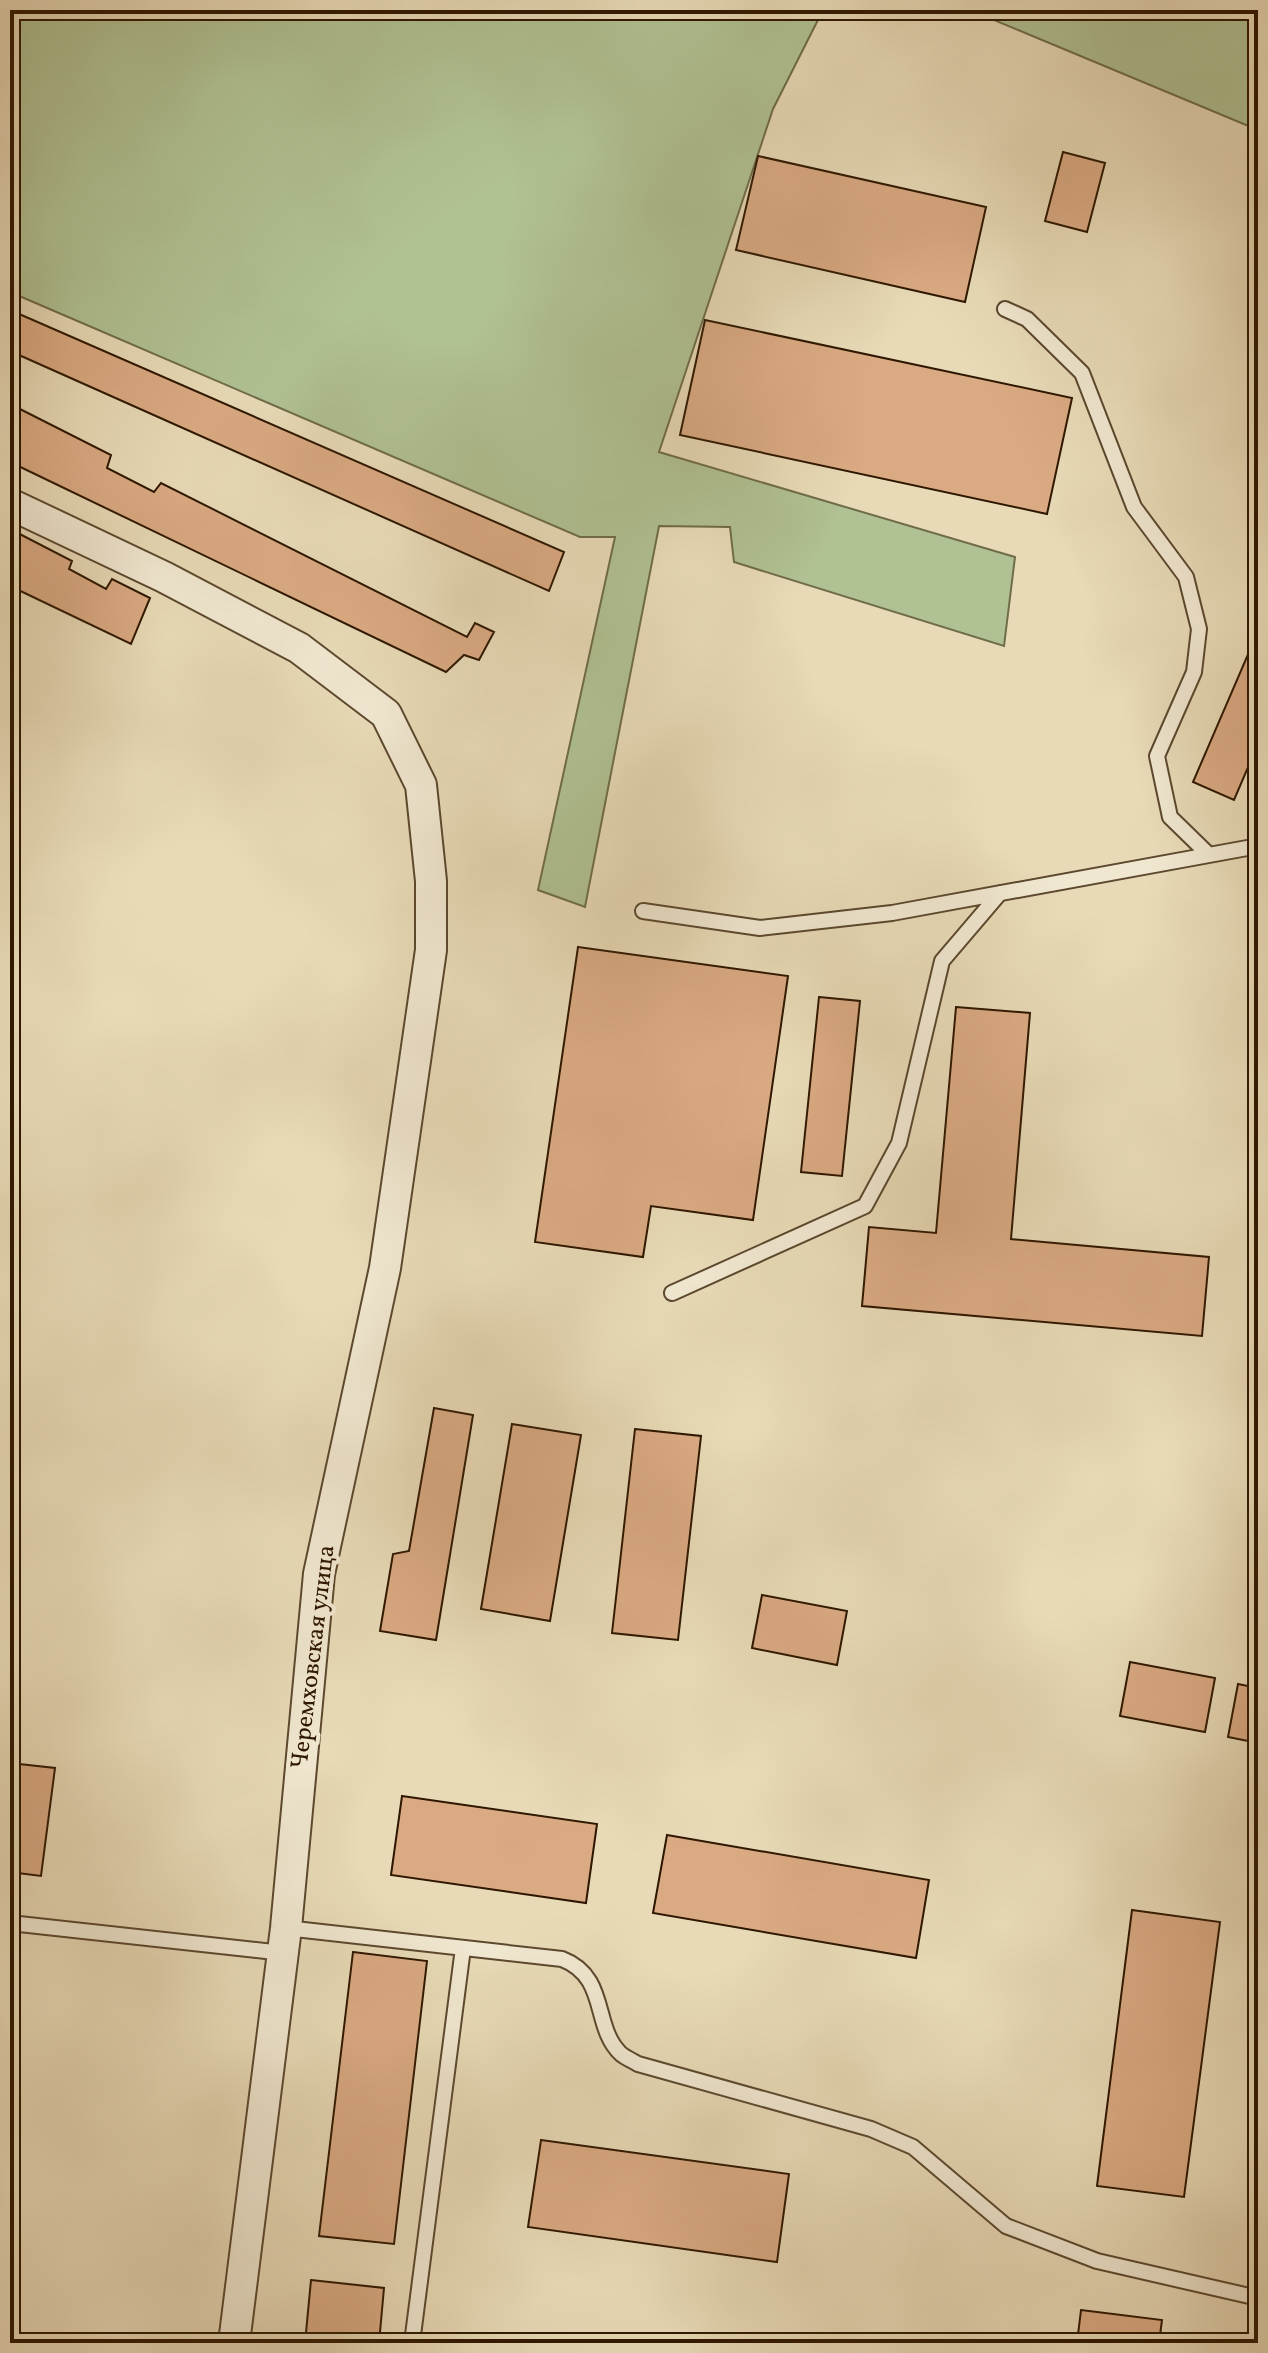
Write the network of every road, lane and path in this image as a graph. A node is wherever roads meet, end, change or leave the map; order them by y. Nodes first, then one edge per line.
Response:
1 (1005, 309) dead end
2 (10, 504) edge
3 (1258, 846) edge
4 (1209, 855) junction
5 (1000, 893) junction
6 (643, 911) dead end
7 (672, 1293) dead end
8 (10, 1923) edge
9 (284, 1940) junction
10 (463, 1948) junction
11 (1258, 2298) edge
12 (234, 2343) edge
13 (412, 2343) edge

1 - 4 lane
2 - 9 street, Черемховская улица
3 - 4 lane
4 - 5 lane
5 - 6 lane
5 - 7 lane
8 - 9 lane
9 - 10 lane
9 - 12 street, Черемховская улица
10 - 11 lane
10 - 13 lane

